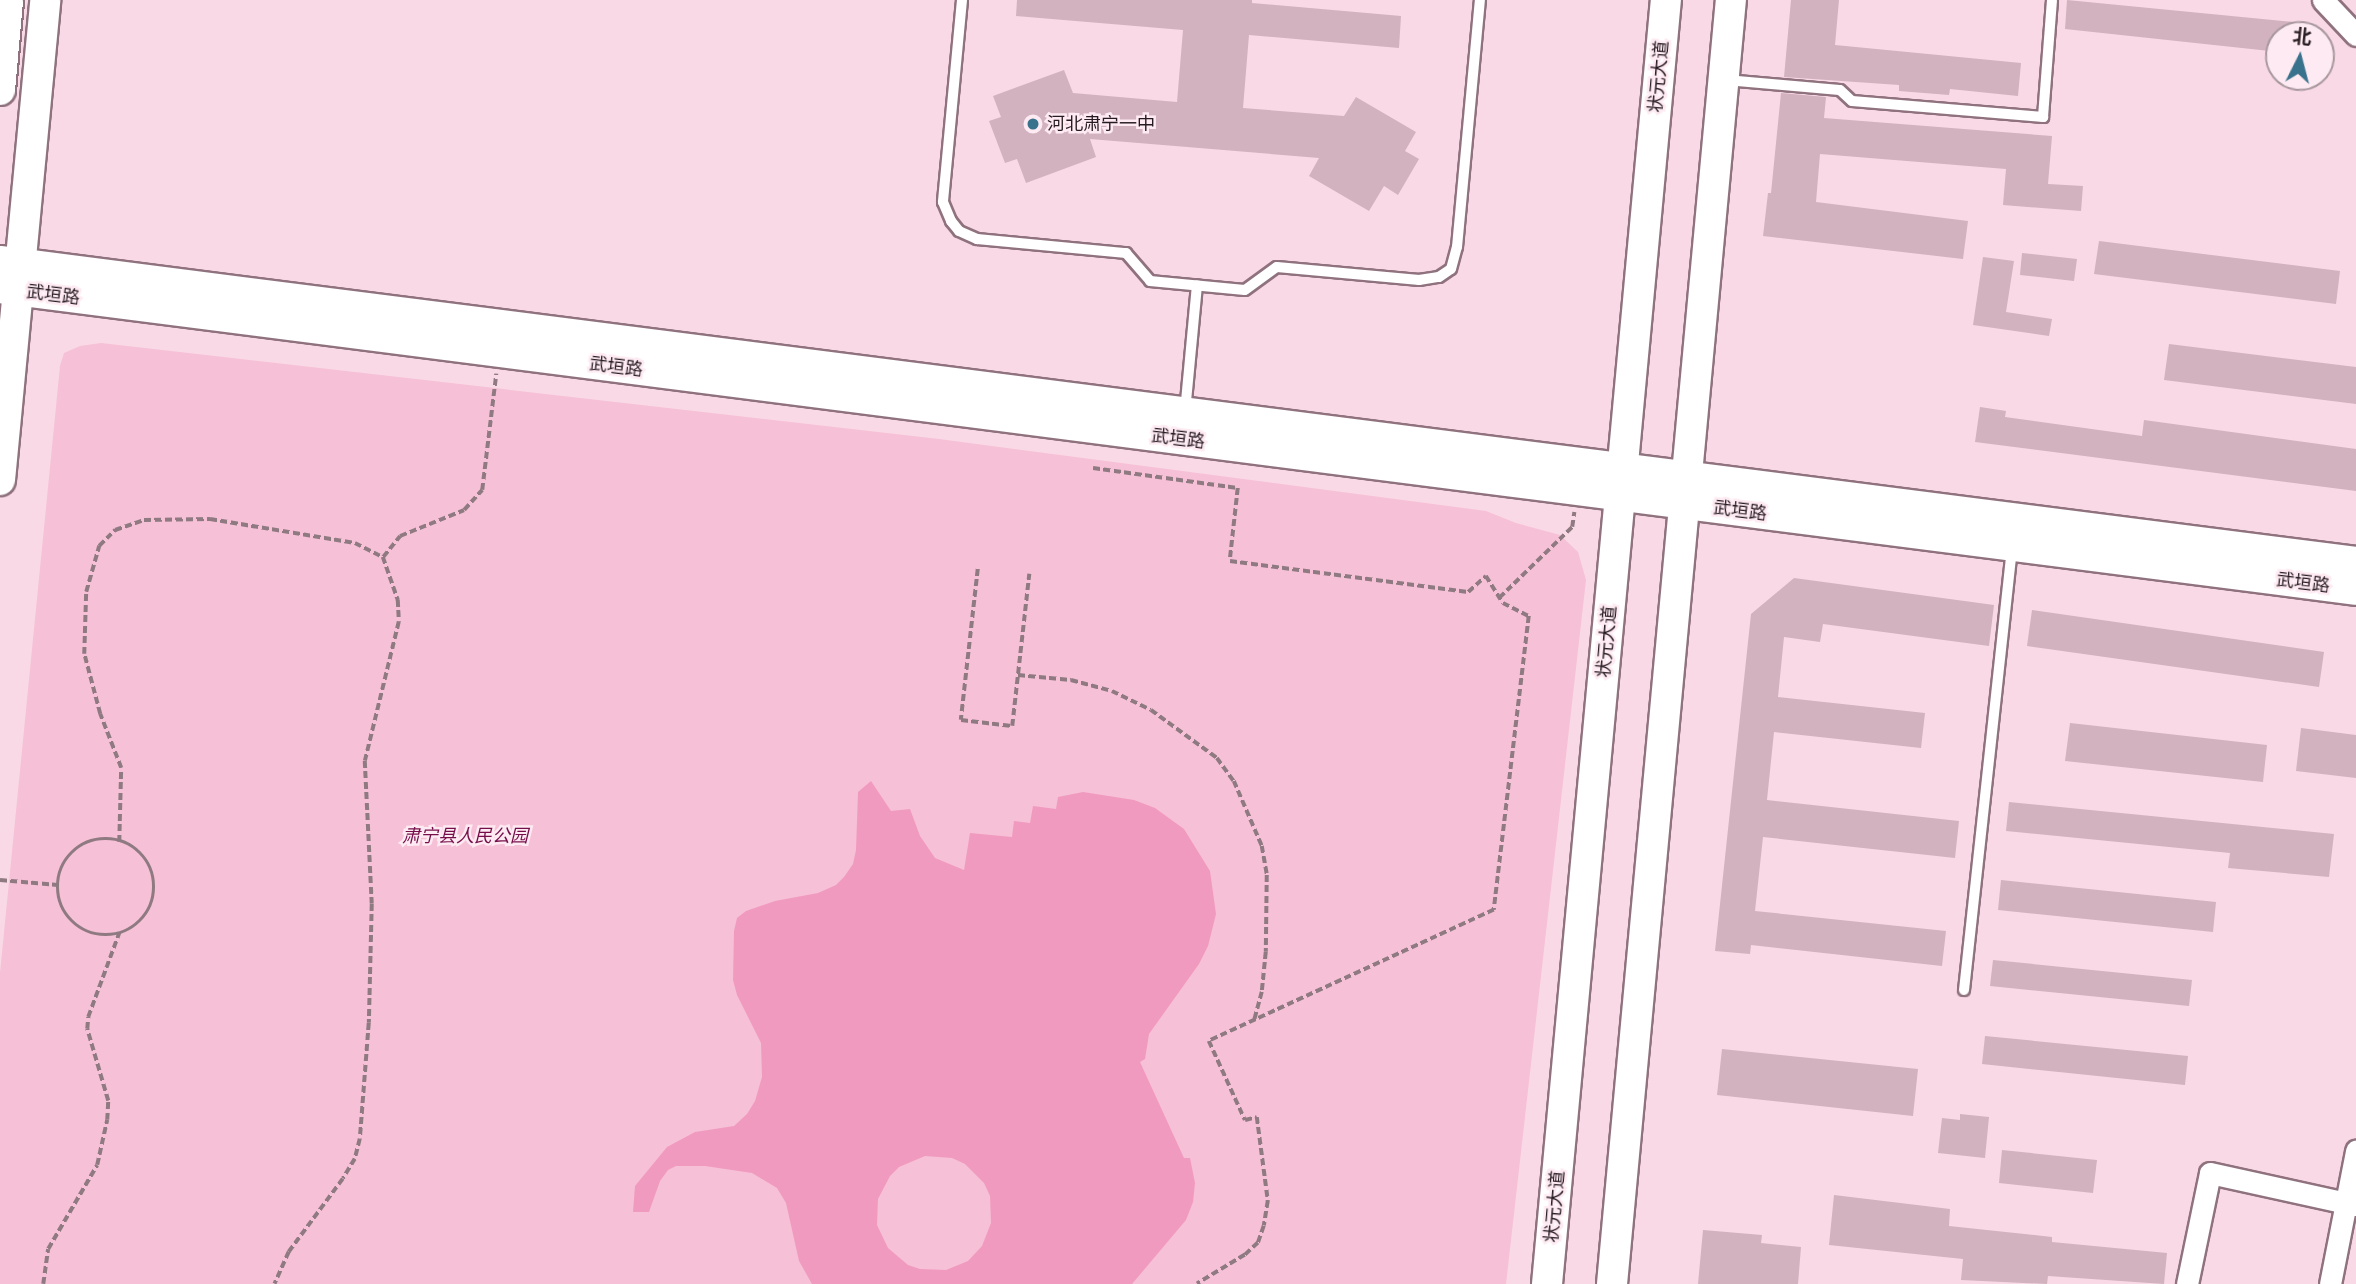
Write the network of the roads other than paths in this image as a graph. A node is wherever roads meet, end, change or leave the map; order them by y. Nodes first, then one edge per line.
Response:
1 (8, 0) edge
2 (45, 0) edge
3 (962, 0) edge
4 (1480, 0) edge
5 (1666, 0) edge
6 (1731, 0) edge
7 (2052, 0) edge
8 (2323, 0) edge
9 (2356, 35) edge
10 (1723, 79) junction
11 (0, 90) edge
12 (9, 276) edge
13 (1197, 286) junction
14 (1185, 412) junction
15 (0, 480) edge
16 (1621, 482) junction
17 (1685, 490) junction
18 (2013, 546) junction
19 (2356, 562) edge
20 (2356, 590) edge
21 (1964, 989) dead end
22 (2356, 1151) edge
23 (2352, 1204) edge
24 (1547, 1284) edge
25 (1612, 1284) edge
26 (2187, 1284) edge
27 (2330, 1284) edge

1 - 11 main road
2 - 12 main road
3 - 13 lane
4 - 13 lane
5 - 16 main road, 状元大道
6 - 10 main road
7 - 10 lane
8 - 9 street
10 - 17 main road
12 - 14 main road, 武垣路
12 - 15 main road
12 - 16 main road, 武垣路
13 - 14 lane
14 - 16 main road, 武垣路
16 - 17 main road, 武垣路
16 - 24 main road, 状元大道
17 - 18 main road, 武垣路
17 - 19 main road, 武垣路
17 - 25 main road
18 - 20 main road, 武垣路
18 - 21 lane
22 - 23 street
23 - 26 street
23 - 27 street

